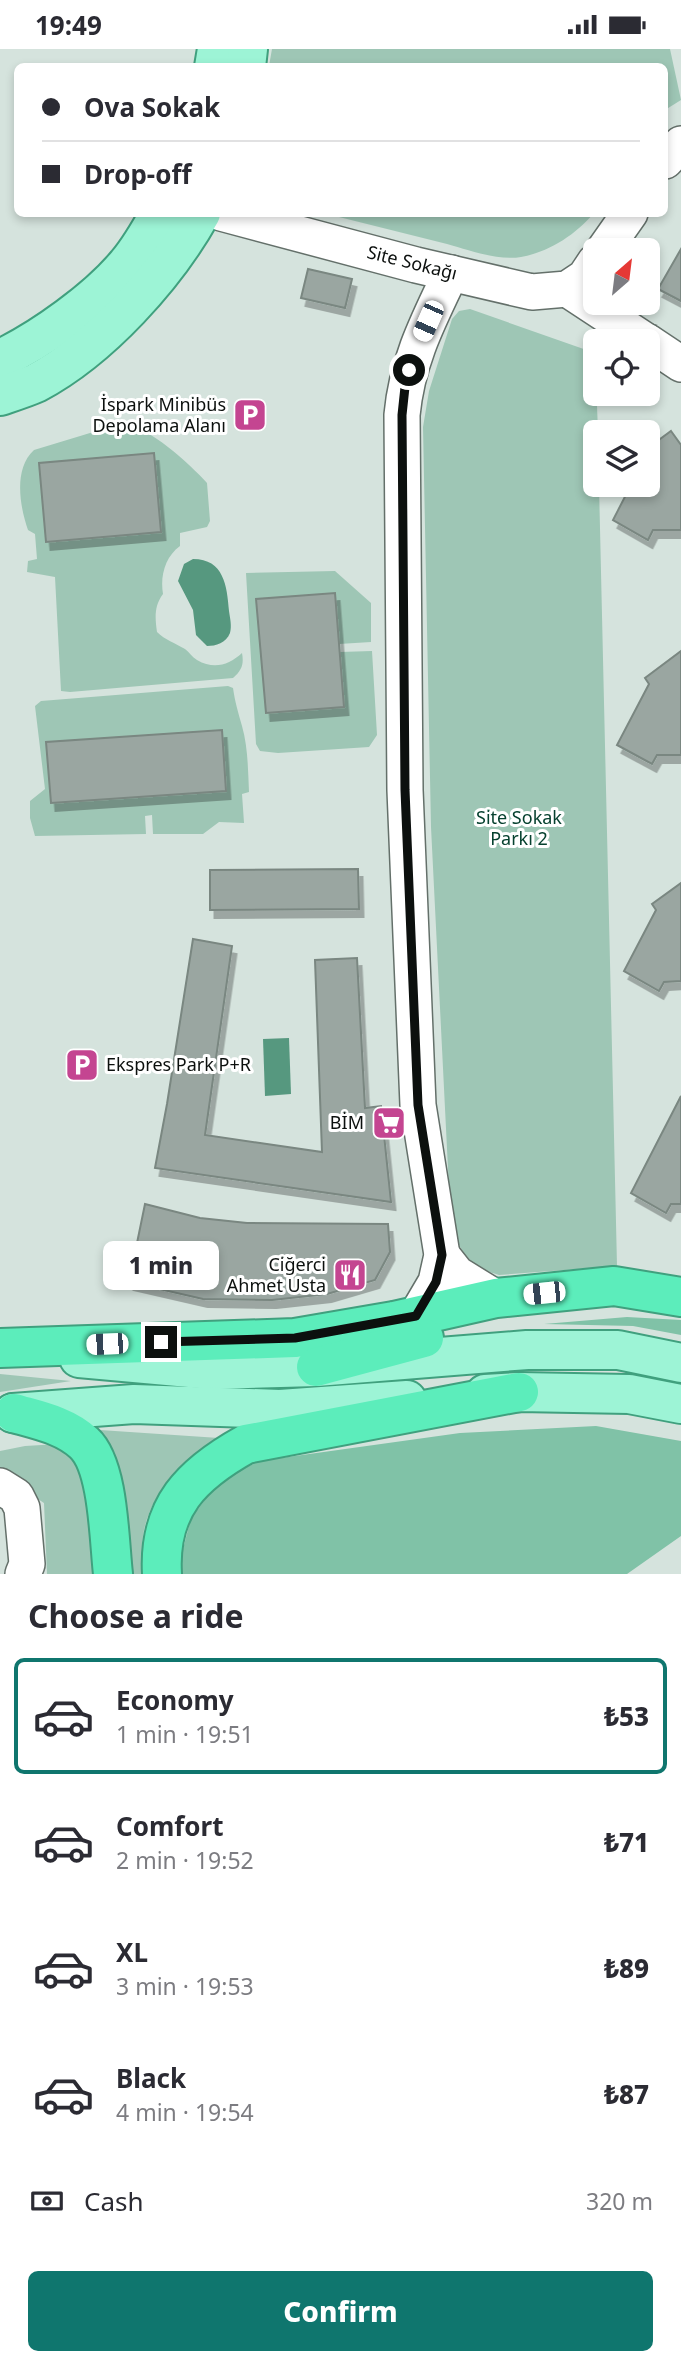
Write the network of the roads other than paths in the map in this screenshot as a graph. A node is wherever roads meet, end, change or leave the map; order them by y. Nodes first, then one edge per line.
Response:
1 (681, 144) edge
2 (668, 158) edge
3 (157, 217) edge
4 (199, 217) edge
5 (236, 217) edge
6 (627, 217) edge
7 (612, 238) edge
8 (451, 273) junction
9 (583, 278) edge
10 (568, 289) junction
11 (628, 329) edge
12 (660, 350) edge
13 (0, 359) edge
14 (681, 364) edge
15 (0, 396) edge
16 (442, 1255) junction
17 (681, 1297) edge
18 (496, 1298) junction
19 (681, 1306) edge
20 (416, 1316) junction
21 (0, 1350) edge
22 (681, 1363) edge
23 (316, 1367) junction
24 (519, 1392) junction
25 (681, 1404) edge
26 (7, 1414) edge
27 (0, 1486) edge
28 (23, 1574) edge
29 (113, 1574) edge
30 (162, 1574) edge

1 - 2 street
3 - 13 main road
4 - 15 main road
5 - 8 street, Site Sokağı
6 - 7 street
8 - 10 street, Site Sokağı
8 - 16 street
9 - 10 street
10 - 11 street
12 - 14 street
16 - 18 street
16 - 20 street
17 - 18 highway
18 - 20 highway
19 - 23 highway
20 - 21 highway
21 - 23 main road
22 - 23 main road
24 - 25 main road
24 - 26 main road
24 - 30 highway
26 - 29 highway
27 - 28 street

